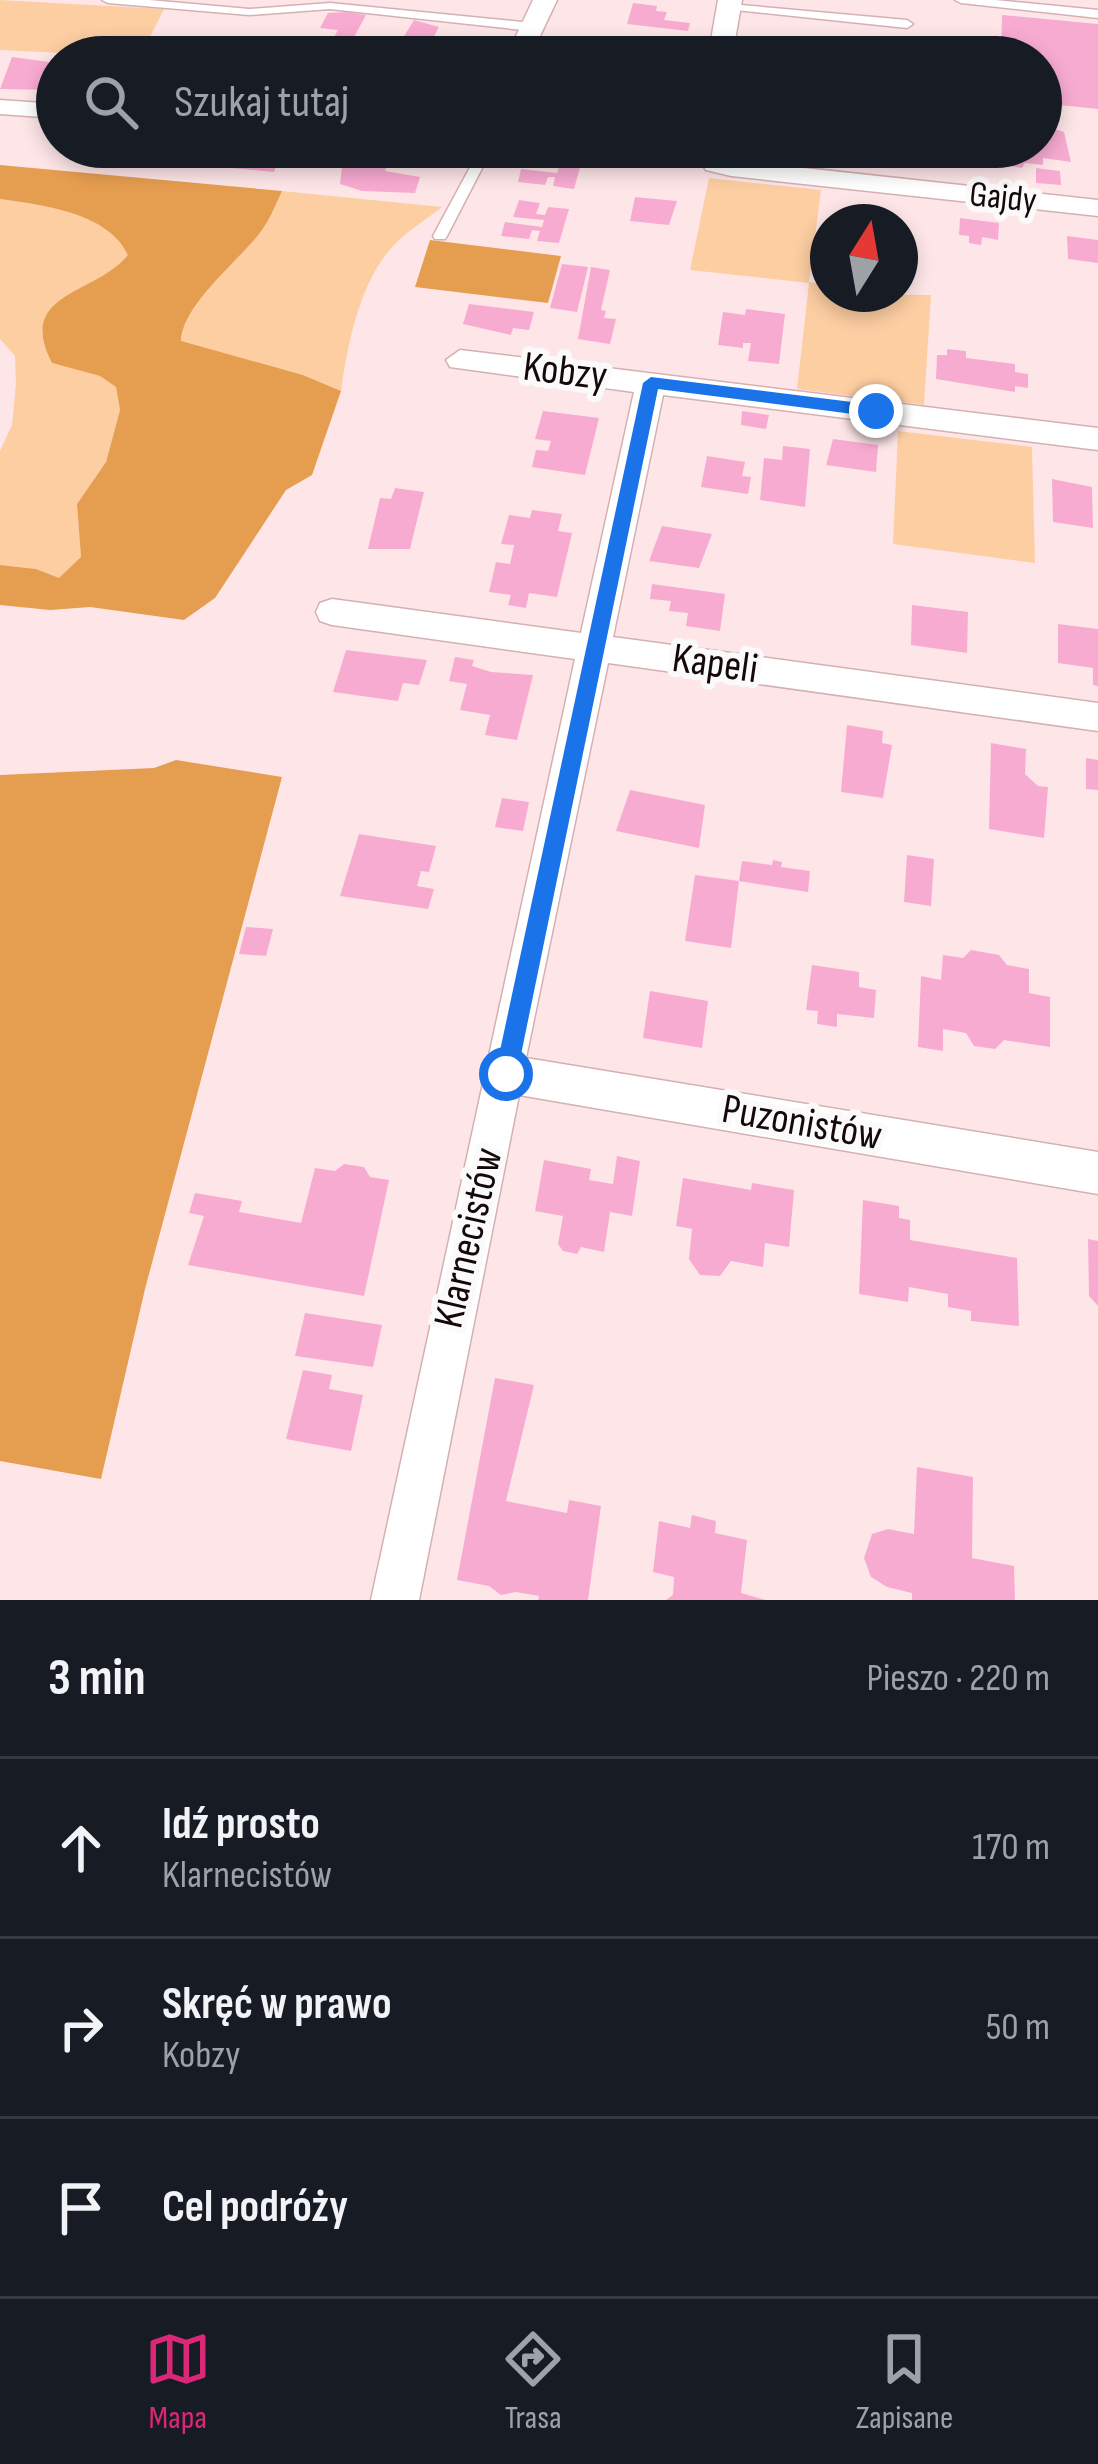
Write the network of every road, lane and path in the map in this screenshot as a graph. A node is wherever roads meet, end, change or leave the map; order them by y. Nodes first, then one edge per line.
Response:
1 (108, 0) edge
2 (545, 0) edge
3 (962, 0) edge
4 (730, 3) edge
5 (1098, 14) edge
6 (908, 24) dead end
7 (532, 27) junction
8 (528, 36) edge
9 (724, 36) edge
10 (0, 106) edge
11 (36, 110) edge
12 (476, 168) edge
13 (731, 168) edge
14 (1098, 208) edge
15 (440, 236) dead end
16 (460, 360) dead end
17 (651, 383) junction
18 (1098, 439) edge
19 (332, 613) dead end
20 (593, 648) junction
21 (1098, 717) edge
22 (506, 1074) junction
23 (1098, 1173) edge
24 (394, 1600) edge

1 - 7 lane
2 - 7 street
3 - 5 lane
4 - 6 lane
4 - 9 street
7 - 8 street
10 - 11 street
12 - 15 lane
13 - 14 street, Gajdy
16 - 17 street, Kobzy
17 - 18 street, Kobzy
17 - 20 street, Klarnecistów
19 - 20 street, Kapeli
20 - 21 street, Kapeli
20 - 22 street, Klarnecistów
22 - 23 street, Puzonistów
22 - 24 street, Klarnecistów

